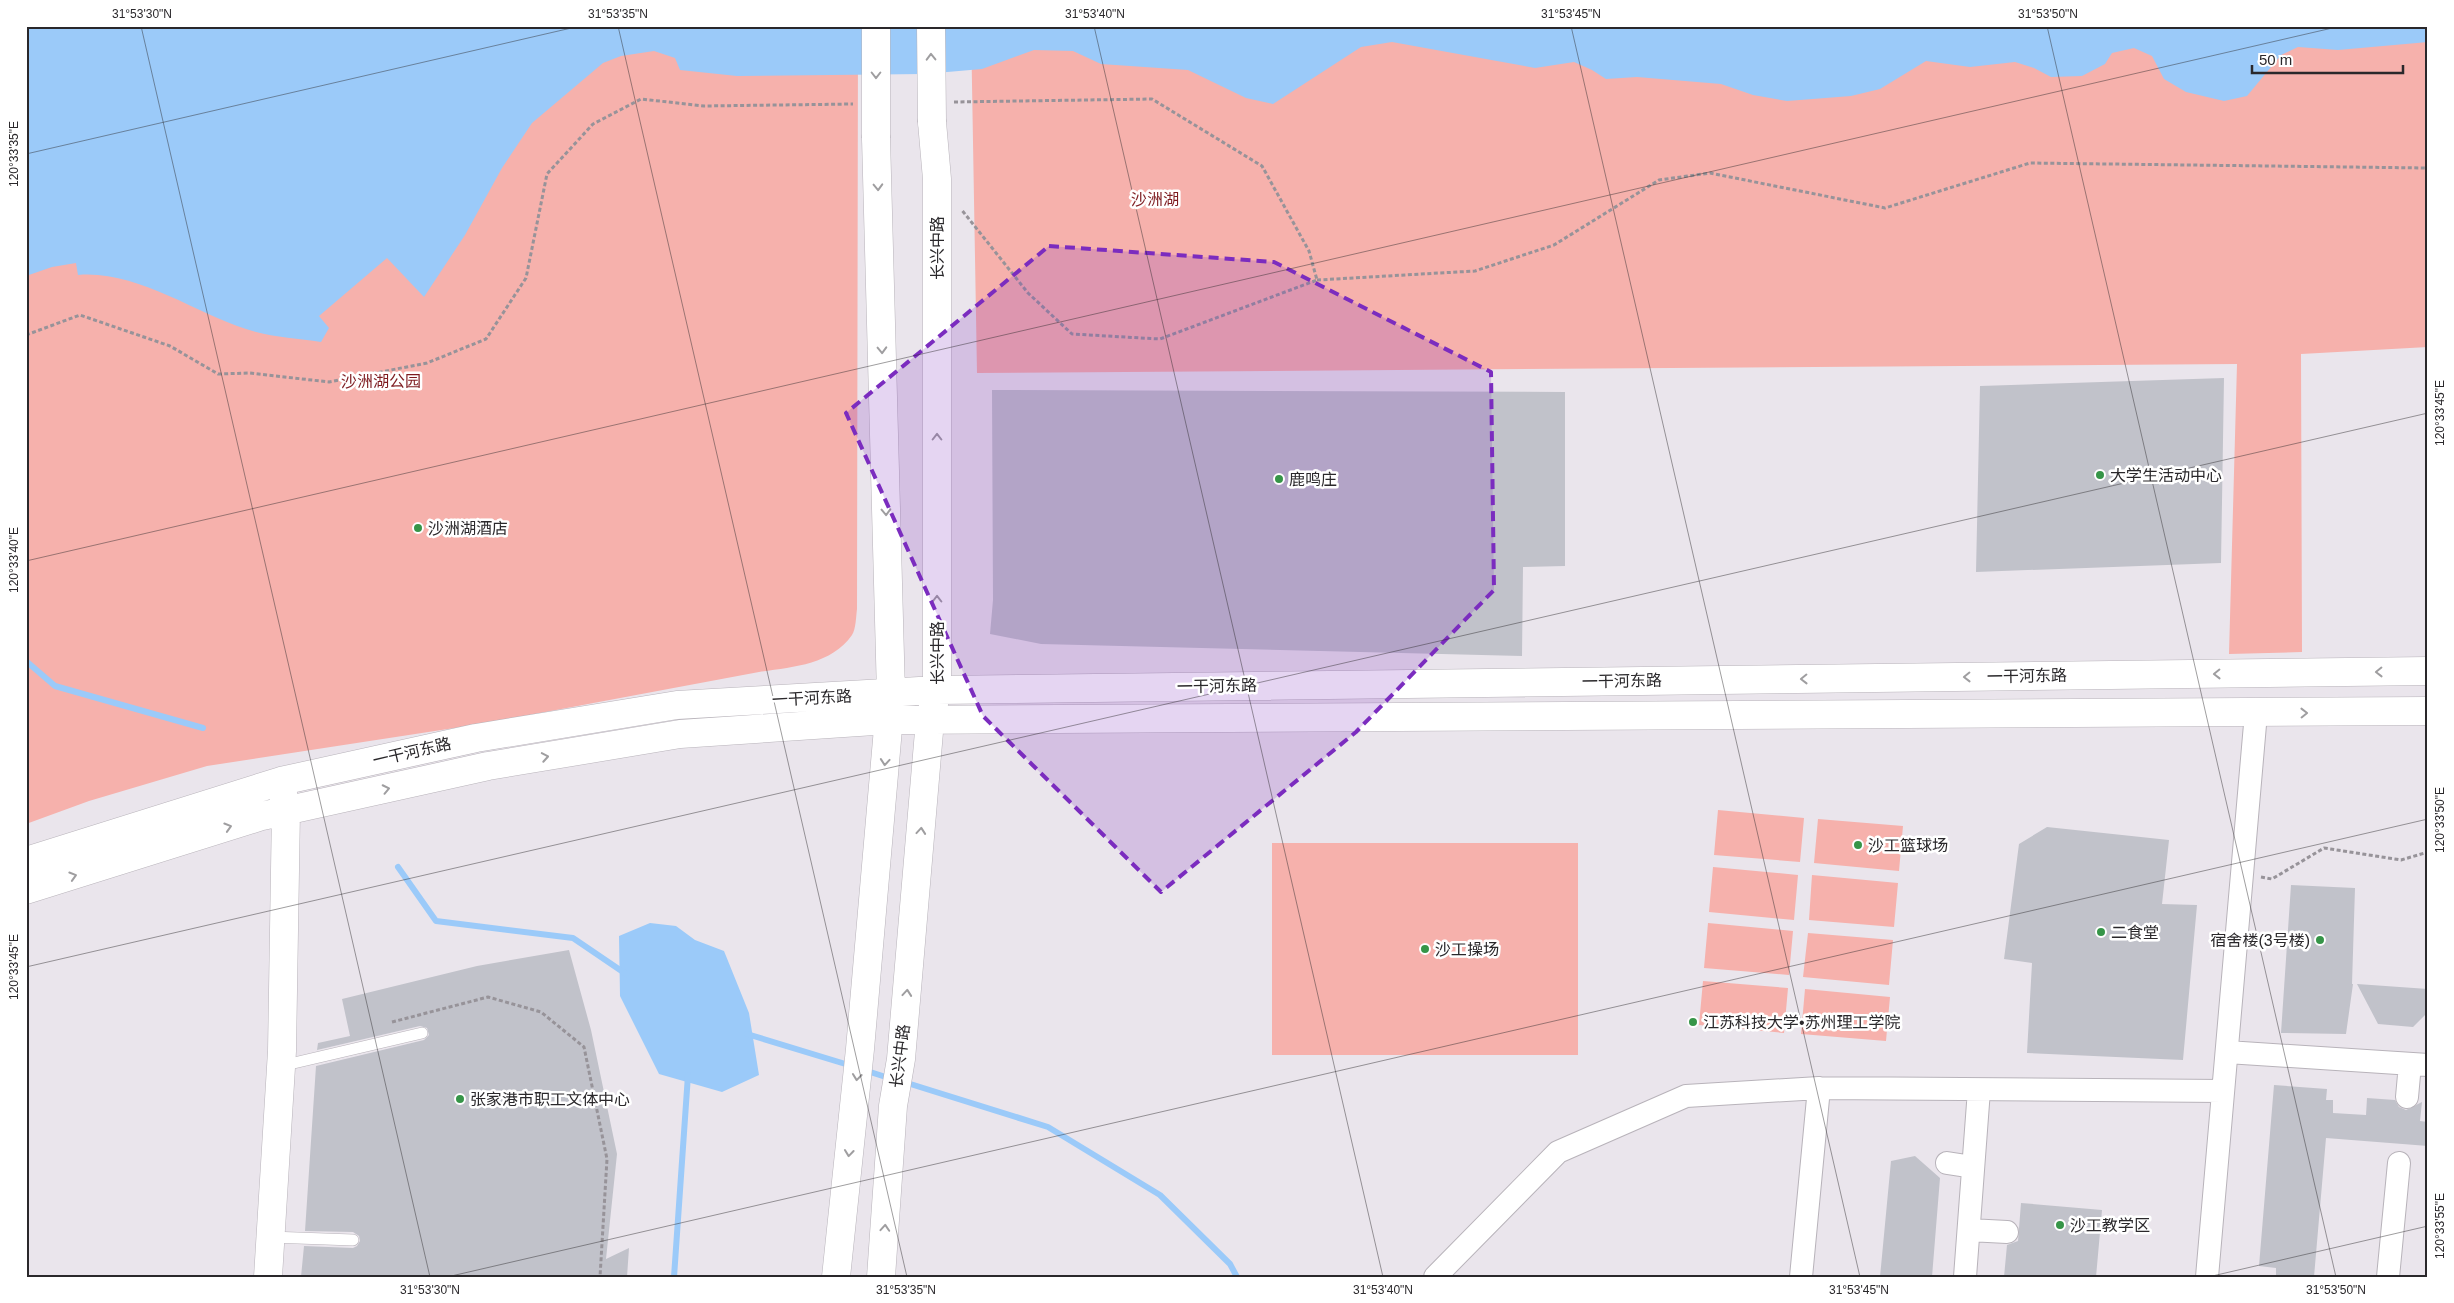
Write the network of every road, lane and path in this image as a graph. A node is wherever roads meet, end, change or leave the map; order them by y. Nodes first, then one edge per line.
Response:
1 (876, 26) edge
2 (931, 26) edge
3 (953, 102) dead end
4 (854, 104) dead end
5 (2428, 168) edge
6 (937, 179) junction
7 (1318, 280) junction
8 (26, 335) edge
9 (2428, 671) edge
10 (937, 690) junction
11 (890, 707) junction
12 (2428, 711) edge
13 (2256, 713) junction
14 (930, 720) junction
15 (281, 781) junction
16 (286, 810) junction
17 (2428, 852) edge
18 (26, 860) edge
19 (2243, 875) junction
20 (26, 890) edge
21 (385, 1024) dead end
22 (422, 1034) dead end
23 (2226, 1052) junction
24 (2419, 1065) edge
25 (281, 1066) junction
26 (1819, 1088) junction
27 (1979, 1090) junction
28 (2223, 1091) junction
29 (2407, 1097) dead end
30 (1946, 1163) dead end
31 (2399, 1163) dead end
32 (1974, 1167) junction
33 (1969, 1230) junction
34 (2006, 1232) dead end
35 (270, 1237) junction
36 (353, 1240) dead end
37 (268, 1277) edge
38 (600, 1277) edge
39 (836, 1277) edge
40 (881, 1277) edge
41 (1435, 1277) edge
42 (1802, 1277) edge
43 (1965, 1277) edge
44 (2207, 1277) edge
45 (2388, 1277) edge

1 -> 11 street, bridge
6 -> 2 street, 长兴中路, bridge
3 - 7 path
4 - 8 path
5 - 7 path
6 - 7 path
10 -> 6 street, 长兴中路
9 -> 10 street, 一干河东路
10 - 11 street, 一干河东路
10 - 14 street, 长兴中路
11 - 14 street, 一干河东路
11 - 15 street, 一干河东路
16 -> 11 street, 一干河东路
11 -> 39 street
13 -> 12 street, 一干河东路
13 - 14 street, 一干河东路
13 - 19 street
40 -> 14 street, 长兴中路
15 - 16 street
15 - 18 street, 一干河东路
20 -> 16 street, 一干河东路
16 - 25 street
17 - 19 path
19 - 23 street
21 - 38 path
22 - 25 lane
23 - 24 street
23 - 28 street
24 - 29 street
25 - 35 street
26 - 27 street
26 - 41 street
26 - 42 street
27 - 28 street
27 - 32 street
28 - 44 street
30 - 32 street
31 - 45 street
32 - 33 street
33 - 34 street
33 - 43 street
35 - 36 lane
35 - 37 street

